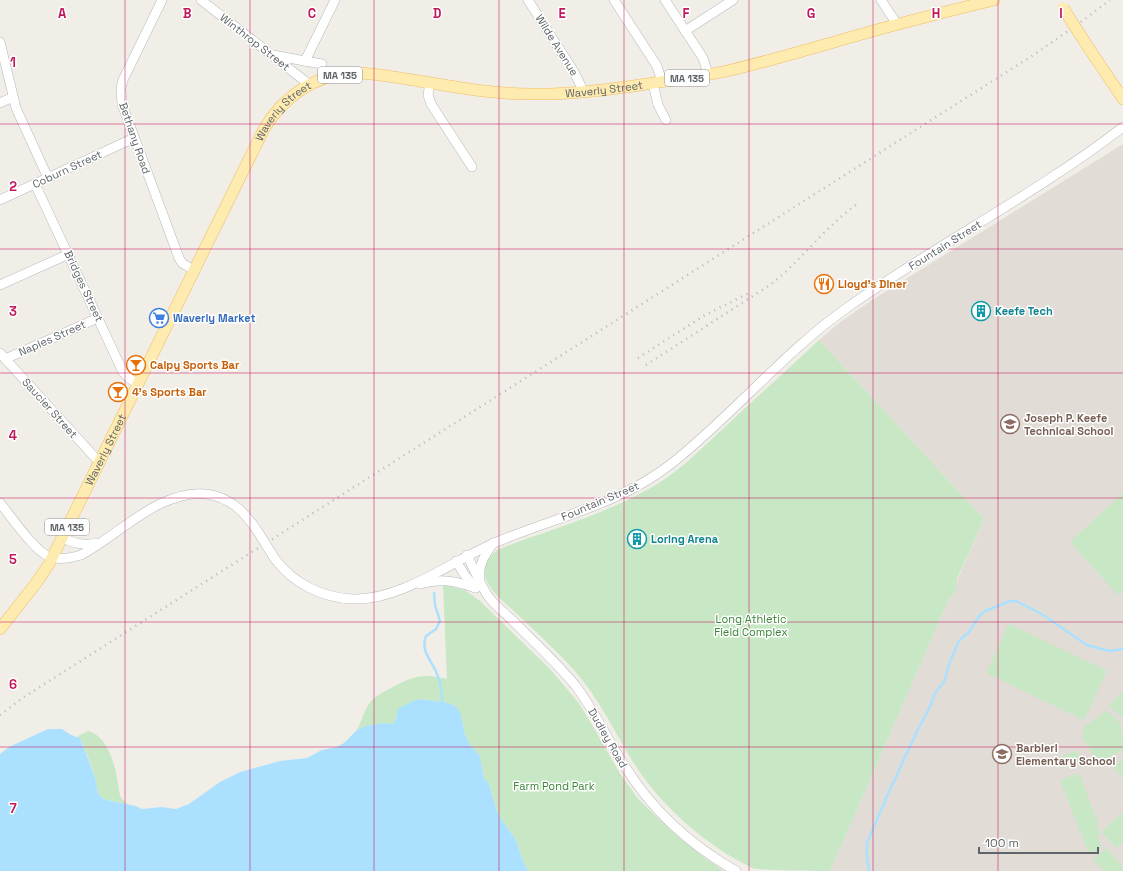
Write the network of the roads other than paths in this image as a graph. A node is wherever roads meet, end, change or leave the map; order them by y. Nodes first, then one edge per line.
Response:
1 (162, 0) edge
2 (201, 0) edge
3 (335, 0) edge
4 (528, 0) edge
5 (614, 0) edge
6 (665, 0) edge
7 (733, 0) edge
8 (881, 0) edge
9 (994, 0) edge
10 (982, 1) edge
11 (1061, 4) edge
12 (897, 24) junction
13 (685, 31) junction
14 (0, 42) edge
15 (271, 55) junction
16 (305, 61) junction
17 (322, 64) dead end
18 (708, 74) junction
19 (658, 82) junction
20 (430, 83) junction
21 (310, 85) junction
22 (581, 92) junction
23 (13, 97) junction
24 (1123, 99) edge
25 (0, 103) edge
26 (666, 120) dead end
27 (1123, 127) edge
28 (134, 138) junction
29 (472, 167) dead end
30 (48, 178) junction
31 (35, 184) junction
32 (0, 200) edge
33 (69, 254) junction
34 (195, 271) junction
35 (0, 285) edge
36 (98, 318) junction
37 (3, 356) edge
38 (139, 384) junction
39 (100, 463) junction
40 (0, 502) edge
41 (62, 538) junction
42 (102, 541) junction
43 (493, 544) junction
44 (468, 556) junction
45 (52, 558) junction
46 (456, 561) junction
47 (479, 586) junction
48 (404, 588) junction
49 (0, 629) edge
50 (736, 871) edge

1 - 28 street, Bethany Road
2 - 15 street, Winthrop Street
3 - 16 street
4 - 22 street, Wilde Avenue
5 - 19 street
6 - 13 street
7 - 13 street
8 - 12 street
9 - 10 main road, Waverly Street / MA 135
10 - 12 main road, Waverly Street / MA 135
11 - 24 main road, bridge
12 - 18 main road, Waverly Street / MA 135
13 - 18 street
14 - 23 street
15 - 16 street
15 - 21 street, Winthrop Street
16 - 17 street
18 - 19 main road, Waverly Street / MA 135
19 - 22 main road, Waverly Street / MA 135
19 - 26 street
20 - 21 main road, Waverly Street / MA 135
20 - 22 main road, Waverly Street / MA 135
20 - 29 street
21 - 34 main road, Waverly Street / MA 135
23 - 25 street
23 - 30 street
27 - 43 street, Fountain Street
28 - 30 street, Coburn Street
28 - 34 street, Bethany Road
30 - 31 street, Coburn Street
31 - 32 street, Coburn Street
31 - 33 street, Bridges Street
33 - 35 street
33 - 36 street, Bridges Street
34 - 38 main road, Waverly Street / MA 135
36 - 37 street, Naples Street
36 - 38 street, Bridges Street
37 - 39 street, Saucier Street
38 - 39 main road, Waverly Street / MA 135
39 - 41 main road, Waverly Street / MA 135
40 - 45 street
41 - 42 street, Fountain Street
41 - 45 main road, Waverly Street / MA 135
42 - 45 street, Fountain Street
42 - 48 street, Fountain Street, bridge
43 - 44 street, Fountain Street
43 - 47 street
44 - 46 street, Fountain Street
44 - 47 street, Dudley Road
45 - 49 main road, Waverly Street / MA 135
46 - 47 street, Dudley Road
46 - 48 street, Fountain Street
47 - 48 street
47 - 50 street, Dudley Road

